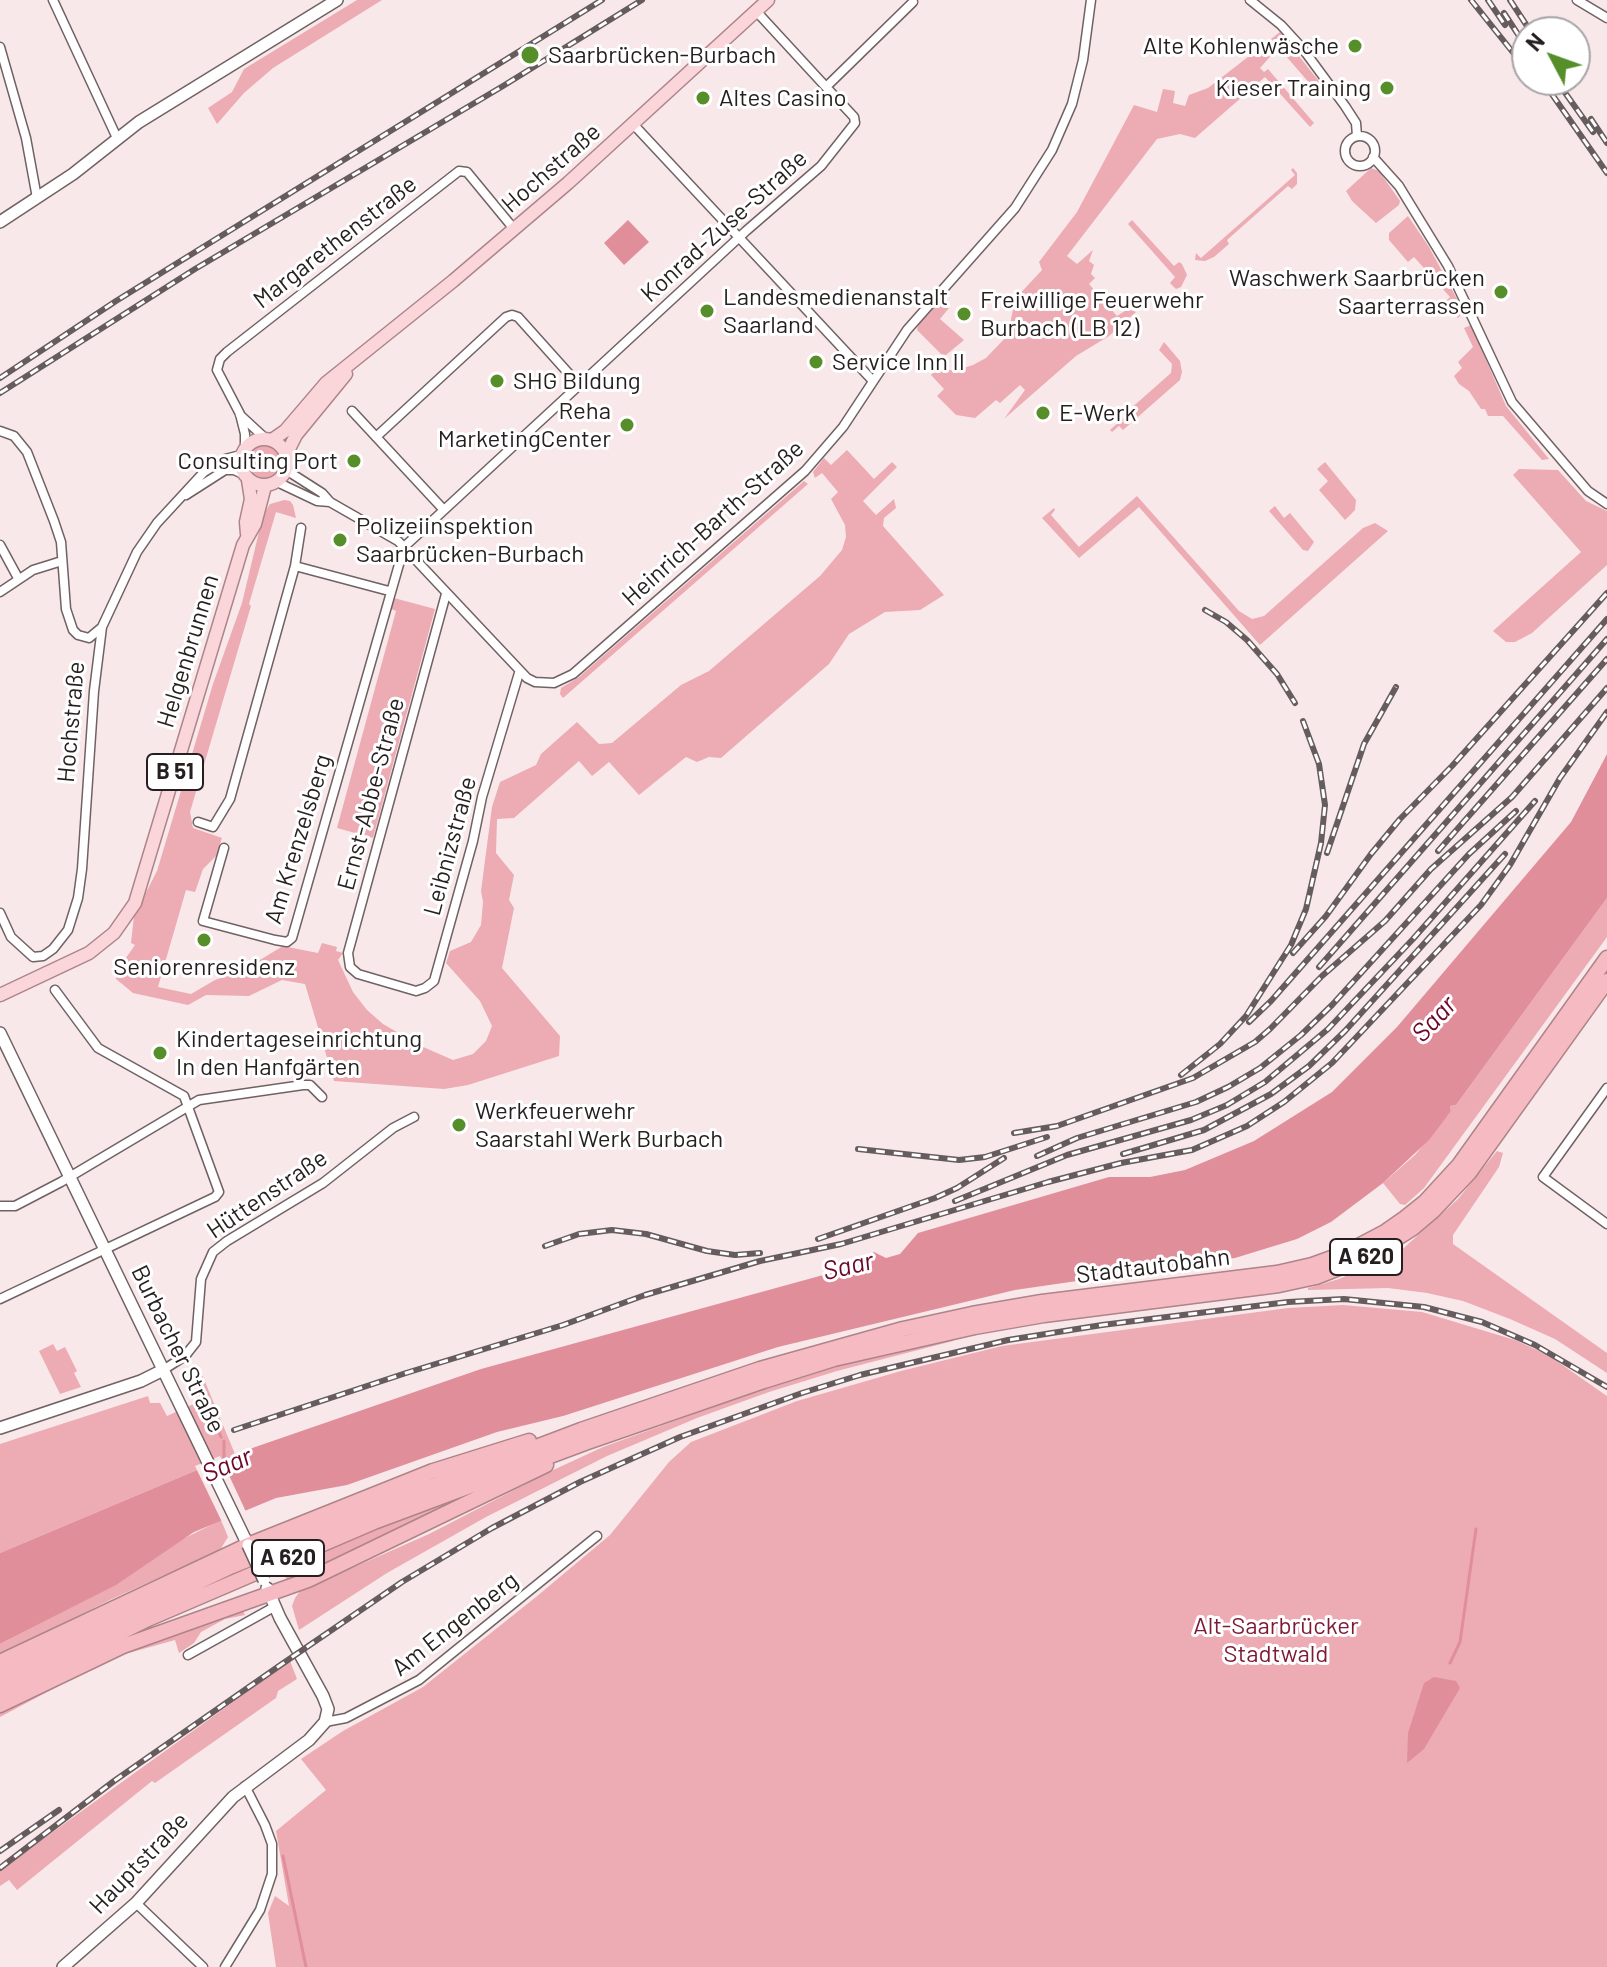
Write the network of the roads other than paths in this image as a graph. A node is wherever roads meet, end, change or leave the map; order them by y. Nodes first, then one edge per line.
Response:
1 (53, 0) edge
2 (337, 0) edge
3 (768, 0) edge
4 (1091, 0) edge
5 (1250, 0) edge
6 (1577, 0) edge
7 (913, 2) dead end
8 (756, 11) junction
9 (1607, 18) edge
10 (0, 47) edge
11 (826, 87) junction
12 (634, 125) junction
13 (1357, 136) junction
14 (117, 138) junction
15 (1373, 157) junction
16 (37, 198) junction
17 (0, 222) edge
18 (514, 229) junction
19 (739, 238) junction
20 (355, 361) junction
21 (873, 381) junction
22 (579, 385) junction
23 (352, 411) dead end
24 (240, 414) junction
25 (0, 431) edge
26 (376, 437) junction
27 (269, 440) junction
28 (243, 451) junction
29 (286, 455) junction
30 (286, 470) junction
31 (246, 477) junction
32 (271, 484) junction
33 (181, 497) junction
34 (330, 502) junction
35 (1607, 504) edge
36 (443, 509) junction
37 (301, 528) dead end
38 (247, 534) junction
39 (0, 545) edge
40 (404, 547) junction
41 (62, 561) junction
42 (295, 566) junction
43 (18, 578) junction
44 (389, 591) junction
45 (0, 592) edge
46 (446, 594) junction
47 (102, 627) junction
48 (519, 673) junction
49 (198, 822) dead end
50 (224, 848) dead end
51 (0, 913) edge
52 (1607, 958) edge
53 (1607, 981) edge
54 (386, 982) joint
55 (55, 990) dead end
56 (0, 995) edge
57 (0, 1033) edge
58 (1605, 1094) edge
59 (322, 1097) dead end
60 (188, 1106) junction
61 (414, 1117) dead end
62 (70, 1178) junction
63 (0, 1206) edge
64 (1605, 1218) edge
65 (104, 1248) junction
66 (0, 1299) edge
67 (163, 1370) junction
68 (0, 1428) edge
69 (583, 1436) junction
70 (597, 1536) dead end
71 (248, 1545) junction
72 (272, 1601) junction
73 (188, 1655) dead end
74 (0, 1662) edge
75 (0, 1677) edge
76 (0, 1692) edge
77 (0, 1705) edge
78 (325, 1722) junction
79 (245, 1786) junction
80 (136, 1903) junction
81 (63, 1967) edge
82 (203, 1967) edge
83 (225, 1967) edge

1 - 14 street
2 - 14 main road
3 - 8 main road, Hochstraße
4 - 21 street, Heinrich-Barth-Straße
5 - 13 street
6 - 9 street
7 - 11 street
8 - 11 street, Konrad-Zuse-Straße
8 - 12 main road, Hochstraße
10 - 16 street
11 - 19 street, Konrad-Zuse-Straße
12 - 18 main road, Hochstraße
12 - 19 street
13 - 15 street
13 - 15 street
14 - 16 main road
15 - 35 street
16 - 17 main road
18 - 20 main road, Hochstraße
18 - 24 street, Margarethenstraße
19 - 21 street
19 - 22 street, Konrad-Zuse-Straße
20 - 27 main road, Hochstraße
20 - 29 main road, Hochstraße
21 - 48 street, Heinrich-Barth-Straße
22 - 26 street
22 - 36 street, Konrad-Zuse-Straße
23 - 26 street
24 - 27 street, Margarethenstraße
24 - 28 street, Margarethenstraße
25 - 41 street
26 - 36 street
27 - 28 main road
27 - 29 main road
28 - 31 main road, B 51
28 - 33 street, Hochstraße
29 - 30 main road
30 - 32 main road, B 51
30 - 34 street
31 - 32 main road
31 - 33 street, Hochstraße
31 - 38 main road, Helgenbrunnen / B 51
32 - 34 street
32 - 38 main road, Helgenbrunnen / B 51
33 - 47 street, Hochstraße
34 - 40 street
36 - 40 street, Konrad-Zuse-Straße
37 - 42 street
38 - 56 main road, Helgenbrunnen / B 51
39 - 43 street
40 - 44 street, Am Krenzelsberg
40 - 46 street
41 - 43 street
41 - 47 street
42 - 44 street
42 - 49 street
43 - 45 street
44 - 50 street, Am Krenzelsberg
46 - 48 street
46 - 54 street, Ernst-Abbe-Straße
47 - 51 street, Hochstraße
48 - 54 street, Leibnizstraße
52 - 69 highway, Stadtautobahn / A 620
53 - 69 highway, Stadtautobahn / A 620
55 - 60 street
57 - 62 main road, Burbacher Straße
58 - 64 street
59 - 60 street
60 - 62 street
60 - 65 street
61 - 67 street, Hüttenstraße
62 - 63 street
62 - 65 main road, Burbacher Straße
65 - 66 street
65 - 67 main road, Burbacher Straße
67 - 68 main road
67 - 71 main road, Burbacher Straße
69 - 71 highway
69 - 72 highway
69 - 75 highway, A 620
69 - 76 highway, A 620
70 - 78 street, Am Engenberg
71 - 72 main road, Burbacher Straße, bridge
71 - 74 highway
72 - 73 street
72 - 77 highway
72 - 78 main road, Burbacher Straße
78 - 79 main road
79 - 80 main road, Hauptstraße
79 - 83 street
80 - 81 main road, Hauptstraße
80 - 82 street

